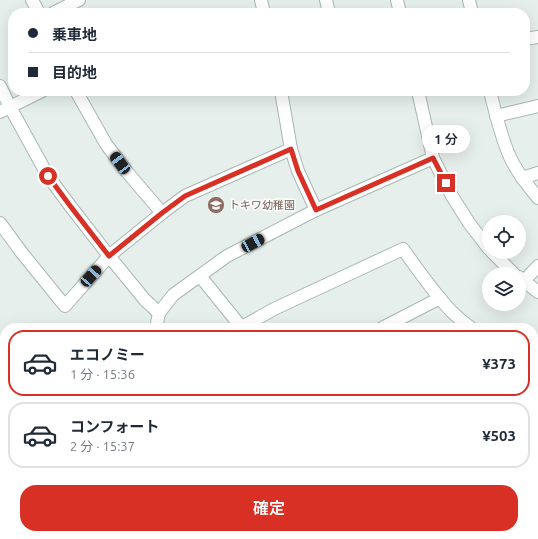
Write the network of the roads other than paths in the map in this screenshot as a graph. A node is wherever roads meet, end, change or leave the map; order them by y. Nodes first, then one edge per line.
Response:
1 (79, 0) edge
2 (63, 8) edge
3 (0, 86) edge
4 (32, 96) edge
5 (79, 96) edge
6 (283, 96) edge
7 (419, 96) edge
8 (491, 96) edge
9 (538, 106) edge
10 (5, 110) edge
11 (496, 116) junction
12 (291, 149) junction
13 (433, 158) junction
14 (538, 174) edge
15 (522, 178) junction
16 (538, 198) edge
17 (316, 210) junction
18 (162, 213) junction
19 (0, 223) edge
20 (482, 240) edge
21 (109, 256) junction
22 (499, 259) edge
23 (538, 266) edge
24 (506, 267) edge
25 (526, 273) edge
26 (200, 276) junction
27 (526, 283) edge
28 (538, 292) edge
29 (440, 298) junction
30 (158, 312) junction
31 (157, 323) edge
32 (238, 323) edge
33 (250, 323) edge
34 (392, 323) edge
35 (464, 323) edge

1 - 2 street
3 - 10 street
4 - 10 street
5 - 18 street
6 - 12 street
7 - 13 street
8 - 11 street
9 - 11 street
10 - 21 street
11 - 15 street
12 - 17 street
12 - 18 street
13 - 17 street
13 - 20 street
14 - 15 street
15 - 16 street
17 - 26 street
18 - 21 street
19 - 21 street
21 - 30 street
22 - 24 street
23 - 25 street
26 - 30 street
26 - 32 street
27 - 28 street
29 - 33 street
29 - 34 street
29 - 35 street
30 - 31 street

